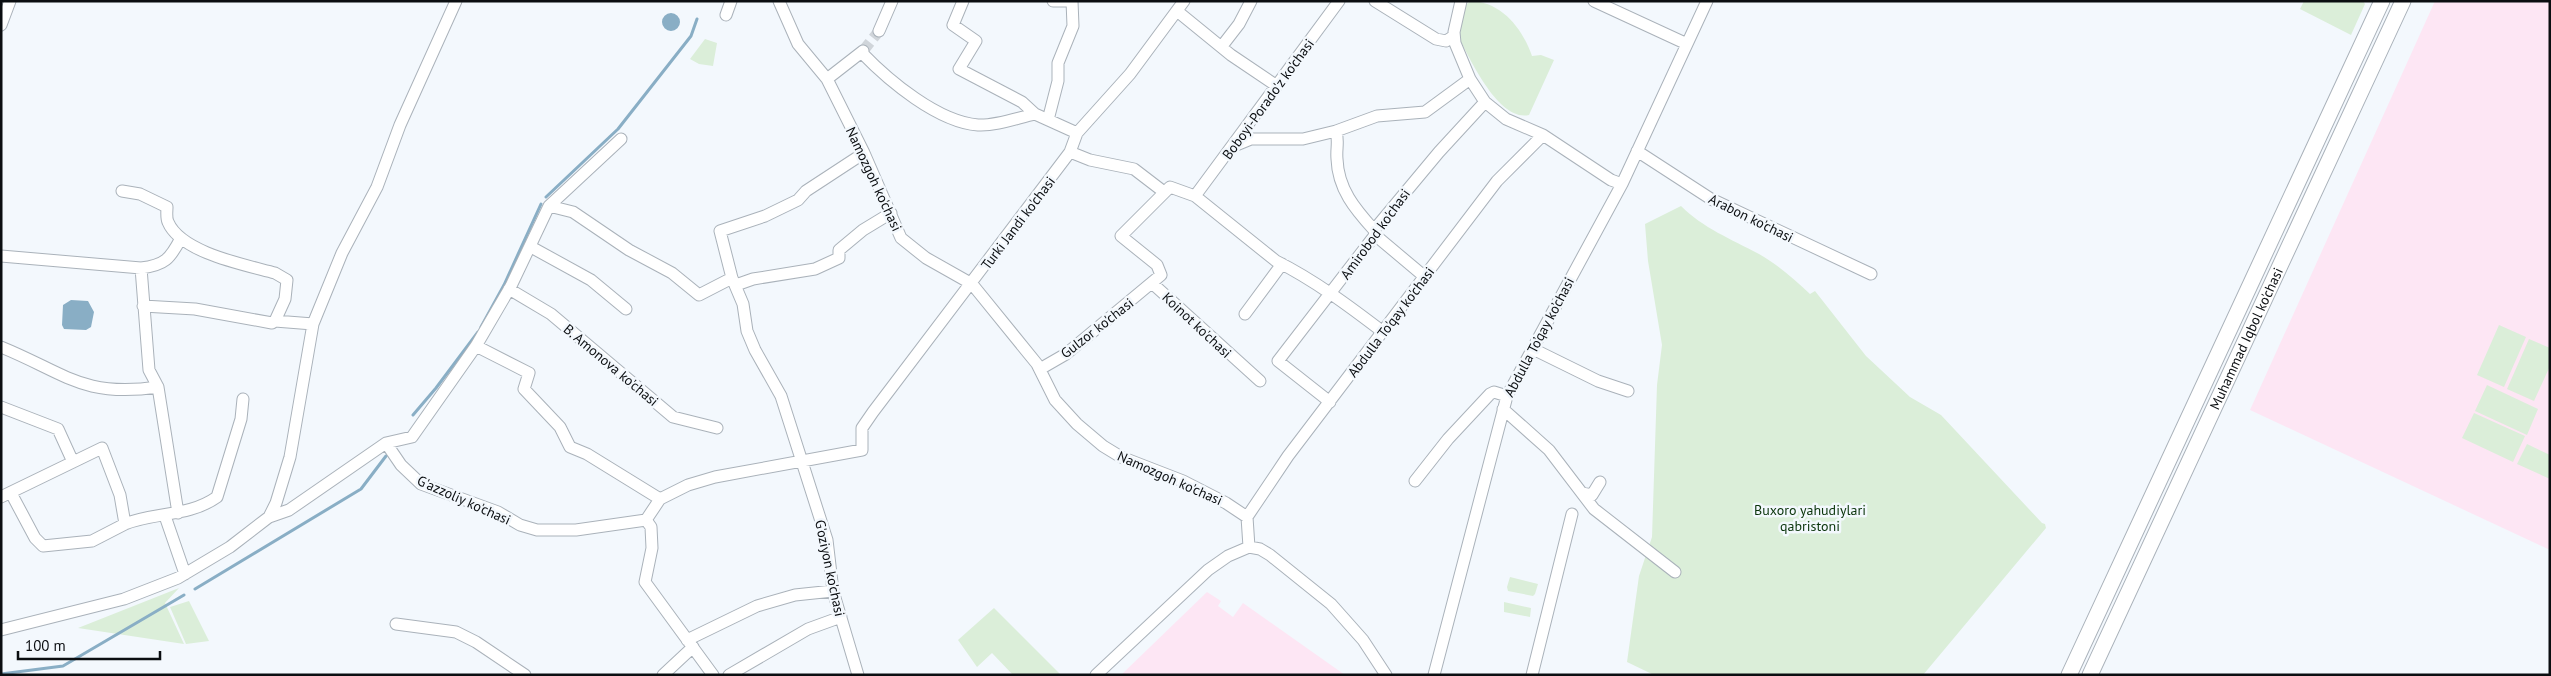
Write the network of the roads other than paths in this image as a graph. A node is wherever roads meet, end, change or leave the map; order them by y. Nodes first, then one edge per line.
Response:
1 (10, 1) edge
2 (456, 1) edge
3 (732, 1) edge
4 (780, 1) edge
5 (892, 1) edge
6 (963, 1) edge
7 (1053, 1) edge
8 (1065, 1) edge
9 (1072, 1) edge
10 (1251, 1) edge
11 (1339, 1) edge
12 (1375, 1) edge
13 (1461, 1) edge
14 (1594, 1) edge
15 (1707, 1) edge
16 (2382, 1) edge
17 (2403, 1) edge
18 (1181, 6) edge
19 (726, 15) dead end
20 (1, 25) edge
21 (879, 31) tunnel mouth
22 (1454, 36) junction
23 (1687, 44) junction
24 (1222, 46) junction
25 (827, 79) junction
26 (1470, 79) junction
27 (1277, 86) junction
28 (1485, 102) junction
29 (1035, 114) junction
30 (1048, 120) junction
31 (1336, 132) junction
32 (1077, 133) junction
33 (1542, 134) junction
34 (621, 139) dead end
35 (1234, 146) junction
36 (1637, 151) junction
37 (864, 152) junction
38 (1070, 152) junction
39 (1622, 184) junction
40 (122, 191) dead end
41 (1164, 192) junction
42 (1195, 196) junction
43 (549, 206) junction
44 (891, 213) junction
45 (1375, 233) junction
46 (181, 238) junction
47 (531, 247) junction
48 (1, 256) edge
49 (1282, 264) junction
50 (141, 268) junction
51 (1871, 274) dead end
52 (1425, 277) junction
53 (734, 282) junction
54 (972, 284) junction
55 (1153, 284) junction
56 (509, 289) junction
57 (1332, 293) junction
58 (142, 306) junction
59 (626, 309) dead end
60 (1245, 314) dead end
61 (275, 321) junction
62 (313, 324) junction
63 (1383, 332) junction
64 (476, 346) junction
65 (1, 347) edge
66 (1533, 349) junction
67 (1040, 369) junction
68 (1260, 381) dead end
69 (158, 387) junction
70 (1628, 391) dead end
71 (1507, 396) junction
72 (243, 399) dead end
73 (1330, 402) junction
74 (1, 407) edge
75 (1503, 409) junction
76 (718, 428) dead end
77 (386, 443) junction
78 (801, 461) junction
79 (73, 462) junction
80 (1415, 481) dead end
81 (1600, 482) dead end
82 (1582, 493) junction
83 (6, 495) edge
84 (660, 498) junction
85 (178, 512) junction
86 (1572, 514) dead end
87 (165, 516) junction
88 (269, 517) junction
89 (1247, 517) junction
90 (646, 520) junction
91 (125, 524) junction
92 (1249, 547) junction
93 (1675, 572) dead end
94 (185, 574) junction
95 (833, 591) junction
96 (841, 618) junction
97 (396, 624) dead end
98 (1, 630) edge
99 (690, 644) junction
100 (525, 675) edge
101 (663, 675) edge
102 (713, 675) edge
103 (729, 675) edge
104 (858, 675) edge
105 (1096, 675) edge
106 (1386, 675) edge
107 (1434, 675) edge
108 (1532, 675) edge
109 (2069, 675) edge
110 (2090, 675) edge

1 - 20 street
2 - 62 street
3 - 19 street
4 - 25 street, Namozgoh ko'chasi
5 - 21 street
6 - 29 street
7 - 8 street
9 - 30 street
10 - 24 street
11 - 27 street, Boboyi-Porado'z ko'chasi
12 - 22 street
13 - 22 street
14 - 23 street
15 - 23 street
16 - 109 main road, Muhammad Iqbol ko'chasi
17 - 110 main road, Muhammad Iqbol ko'chasi
18 - 24 street
18 - 32 street, Turki Jandi ko'chasi
22 - 26 street
23 - 36 street, Abdulla To’qay ko’chasi
24 - 27 street
25 - 29 street
25 - 37 street, Namozgoh ko'chasi
26 - 28 street
26 - 31 street
27 - 35 street, Boboyi-Porado'z ko'chasi
28 - 33 street
28 - 45 street, Amirobod ko'chasi
29 - 30 street
30 - 32 street
31 - 35 street
31 - 45 street
32 - 38 street, Turki Jandi ko'chasi
33 - 39 street
33 - 52 street, Abdulla To'qay ko'chasi
34 - 43 street
35 - 42 street, Boboyi-Porado'z ko'chasi
36 - 39 street, Abdulla To’qay ko’chasi
36 - 51 street, Arabon ko'chasi
37 - 44 street, Namozgoh ko'chasi
37 - 53 street, G'oziyon ko'chasi
38 - 41 street
38 - 54 street, Turki Jandi ko'chasi
39 - 66 street, Abdulla To’qay ko’chasi
40 - 46 street
41 - 42 street
41 - 55 street, Koinot ko'chasi
42 - 49 street
43 - 47 street
43 - 53 street
44 - 53 street
44 - 54 street, Namozgoh ko'chasi
45 - 52 street
45 - 57 street, Amirobod ko'chasi
46 - 50 street
46 - 61 street
47 - 56 street
47 - 59 street
48 - 50 street
49 - 57 street
49 - 60 street
50 - 58 street
52 - 63 street, Abdulla To'qay ko'chasi
53 - 78 street, G'oziyon ko'chasi
54 - 67 street, Namozgoh ko'chasi
54 - 78 street, Turki Jandi ko'chasi
55 - 67 street, Gulzor ko'chasi
55 - 68 street, Koinot ko'chasi
56 - 64 street
56 - 76 street, B. Amonova ko'chasi
57 - 63 street
57 - 73 street, Amirobod ko'chasi
58 - 61 street
58 - 69 street
61 - 62 street
62 - 88 street
63 - 73 street, Abdulla To'qay ko'chasi
64 - 77 street
64 - 84 street
65 - 69 street
66 - 70 street
66 - 71 street, Abdulla To’qay ko’chasi
67 - 89 street, Namozgoh ko'chasi
69 - 85 street
71 - 75 street, Abdulla To’qay ko’chasi
71 - 80 street
72 - 85 street
73 - 89 street, Abdulla To'qay ko'chasi
74 - 79 street
75 - 82 street
75 - 107 street, Abdulla To’qay ko’chasi
77 - 88 street
77 - 90 street, G'azzoliy ko'chasi
78 - 84 street
78 - 95 street, G'oziyon ko'chasi
79 - 83 street
79 - 91 street
81 - 82 street
82 - 93 street
83 - 91 street
84 - 90 street
85 - 87 street
86 - 108 street
87 - 91 street
87 - 94 street
88 - 94 street
89 - 92 street
90 - 99 street
92 - 105 street
92 - 106 street
94 - 98 street
95 - 96 street, G'oziyon ko'chasi
95 - 99 street
96 - 103 street
96 - 104 street, G'oziyon ko'chasi
97 - 100 street
99 - 101 street
99 - 102 street

